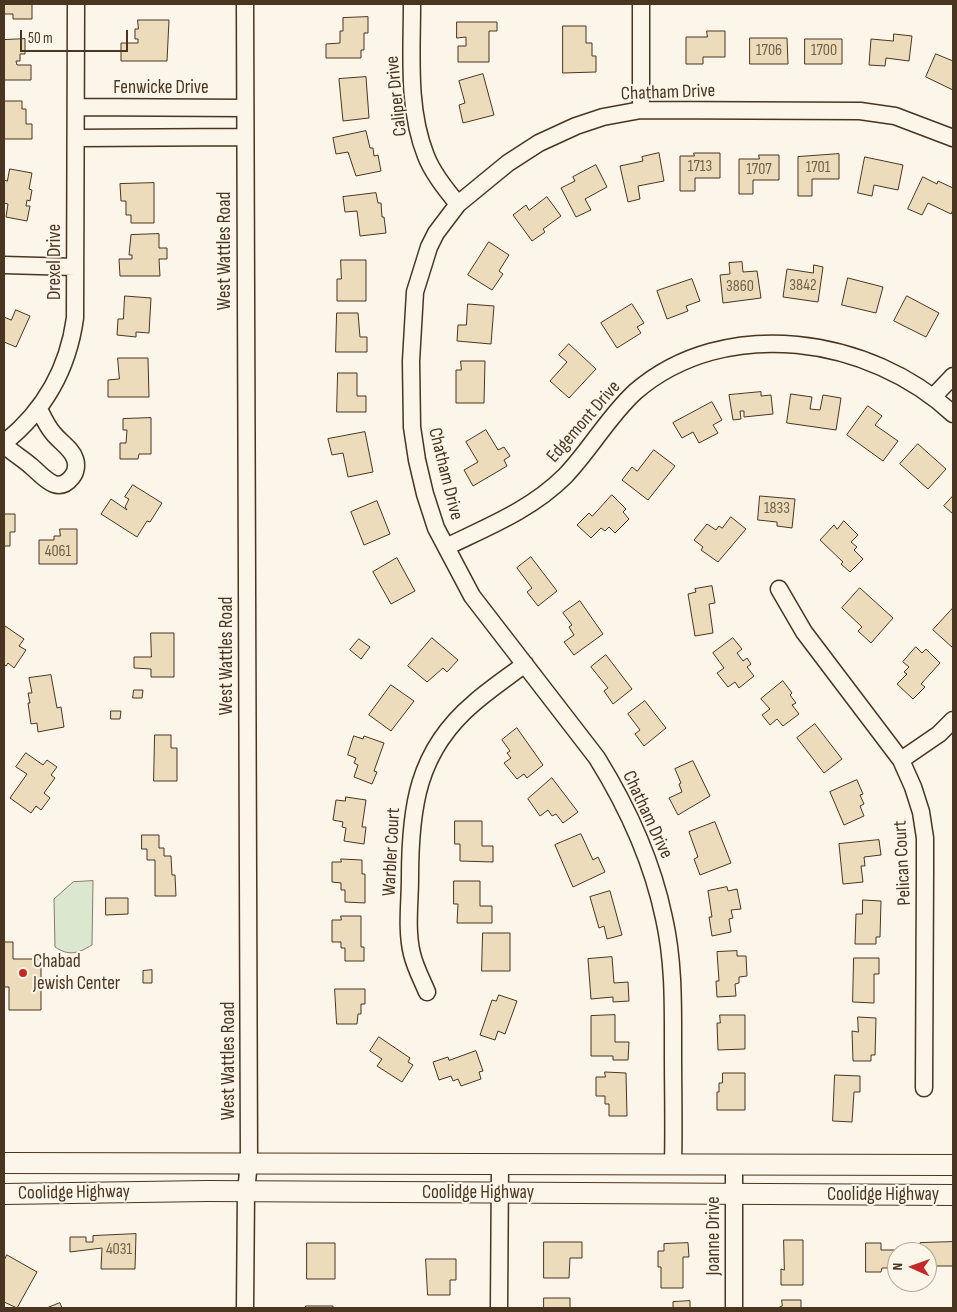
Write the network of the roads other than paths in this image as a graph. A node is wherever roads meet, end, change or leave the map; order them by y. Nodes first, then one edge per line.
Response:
1 (76, 4) edge
2 (246, 4) edge
3 (412, 4) edge
4 (641, 4) edge
5 (76, 107) junction
6 (245, 108) junction
7 (641, 110) junction
8 (245, 137) junction
9 (76, 138) junction
10 (953, 138) edge
11 (458, 204) junction
12 (4, 265) edge
13 (75, 267) junction
14 (953, 376) edge
15 (934, 396) junction
16 (39, 409) junction
17 (953, 414) edge
18 (4, 444) edge
19 (446, 547) junction
20 (779, 589) dead end
21 (526, 664) junction
22 (953, 720) edge
23 (901, 760) junction
24 (427, 992) dead end
25 (924, 1088) dead end
26 (249, 1162) junction
27 (4, 1163) edge
28 (500, 1164) junction
29 (673, 1165) junction
30 (734, 1165) junction
31 (953, 1165) edge
32 (246, 1192) junction
33 (4, 1194) edge
34 (500, 1194) junction
35 (734, 1194) junction
36 (953, 1195) edge
37 (245, 1308) edge
38 (499, 1308) edge
39 (734, 1308) edge

1 - 5 street, Drexel Drive
2 - 6 street, West Wattles Road
3 - 11 street, Caliper Drive
4 - 7 street
5 - 6 street, Fenwicke Drive
5 - 9 street, Drexel Drive
6 - 8 street, West Wattles Road
7 - 10 street, Chatham Drive
7 - 11 street, Chatham Drive
8 - 9 street
8 - 26 street, West Wattles Road
9 - 13 street, Drexel Drive
11 - 19 street, Chatham Drive
12 - 13 street
13 - 16 street, Drexel Drive
14 - 15 street
15 - 17 street, Edgemont Drive
15 - 19 street, Edgemont Drive
16 - 18 street, Drexel Drive
16 - 18 street, Drexel Drive
19 - 21 street, Chatham Drive
20 - 23 street, Pelican Court
21 - 24 street, Warbler Court
21 - 29 street, Chatham Drive
22 - 23 street
23 - 25 street, Pelican Court
26 - 27 main road, Coolidge Highway
26 - 28 main road, Coolidge Highway
26 - 32 street, West Wattles Road
28 - 29 main road, Coolidge Highway
28 - 34 street
29 - 30 main road, Coolidge Highway
30 - 31 main road, Coolidge Highway
30 - 35 street, Joanne Drive
32 - 33 main road, Coolidge Highway
32 - 34 main road, Coolidge Highway
32 - 37 street, West Wattles Road
34 - 35 main road, Coolidge Highway
34 - 38 street
35 - 36 main road, Coolidge Highway
35 - 39 street, Joanne Drive

